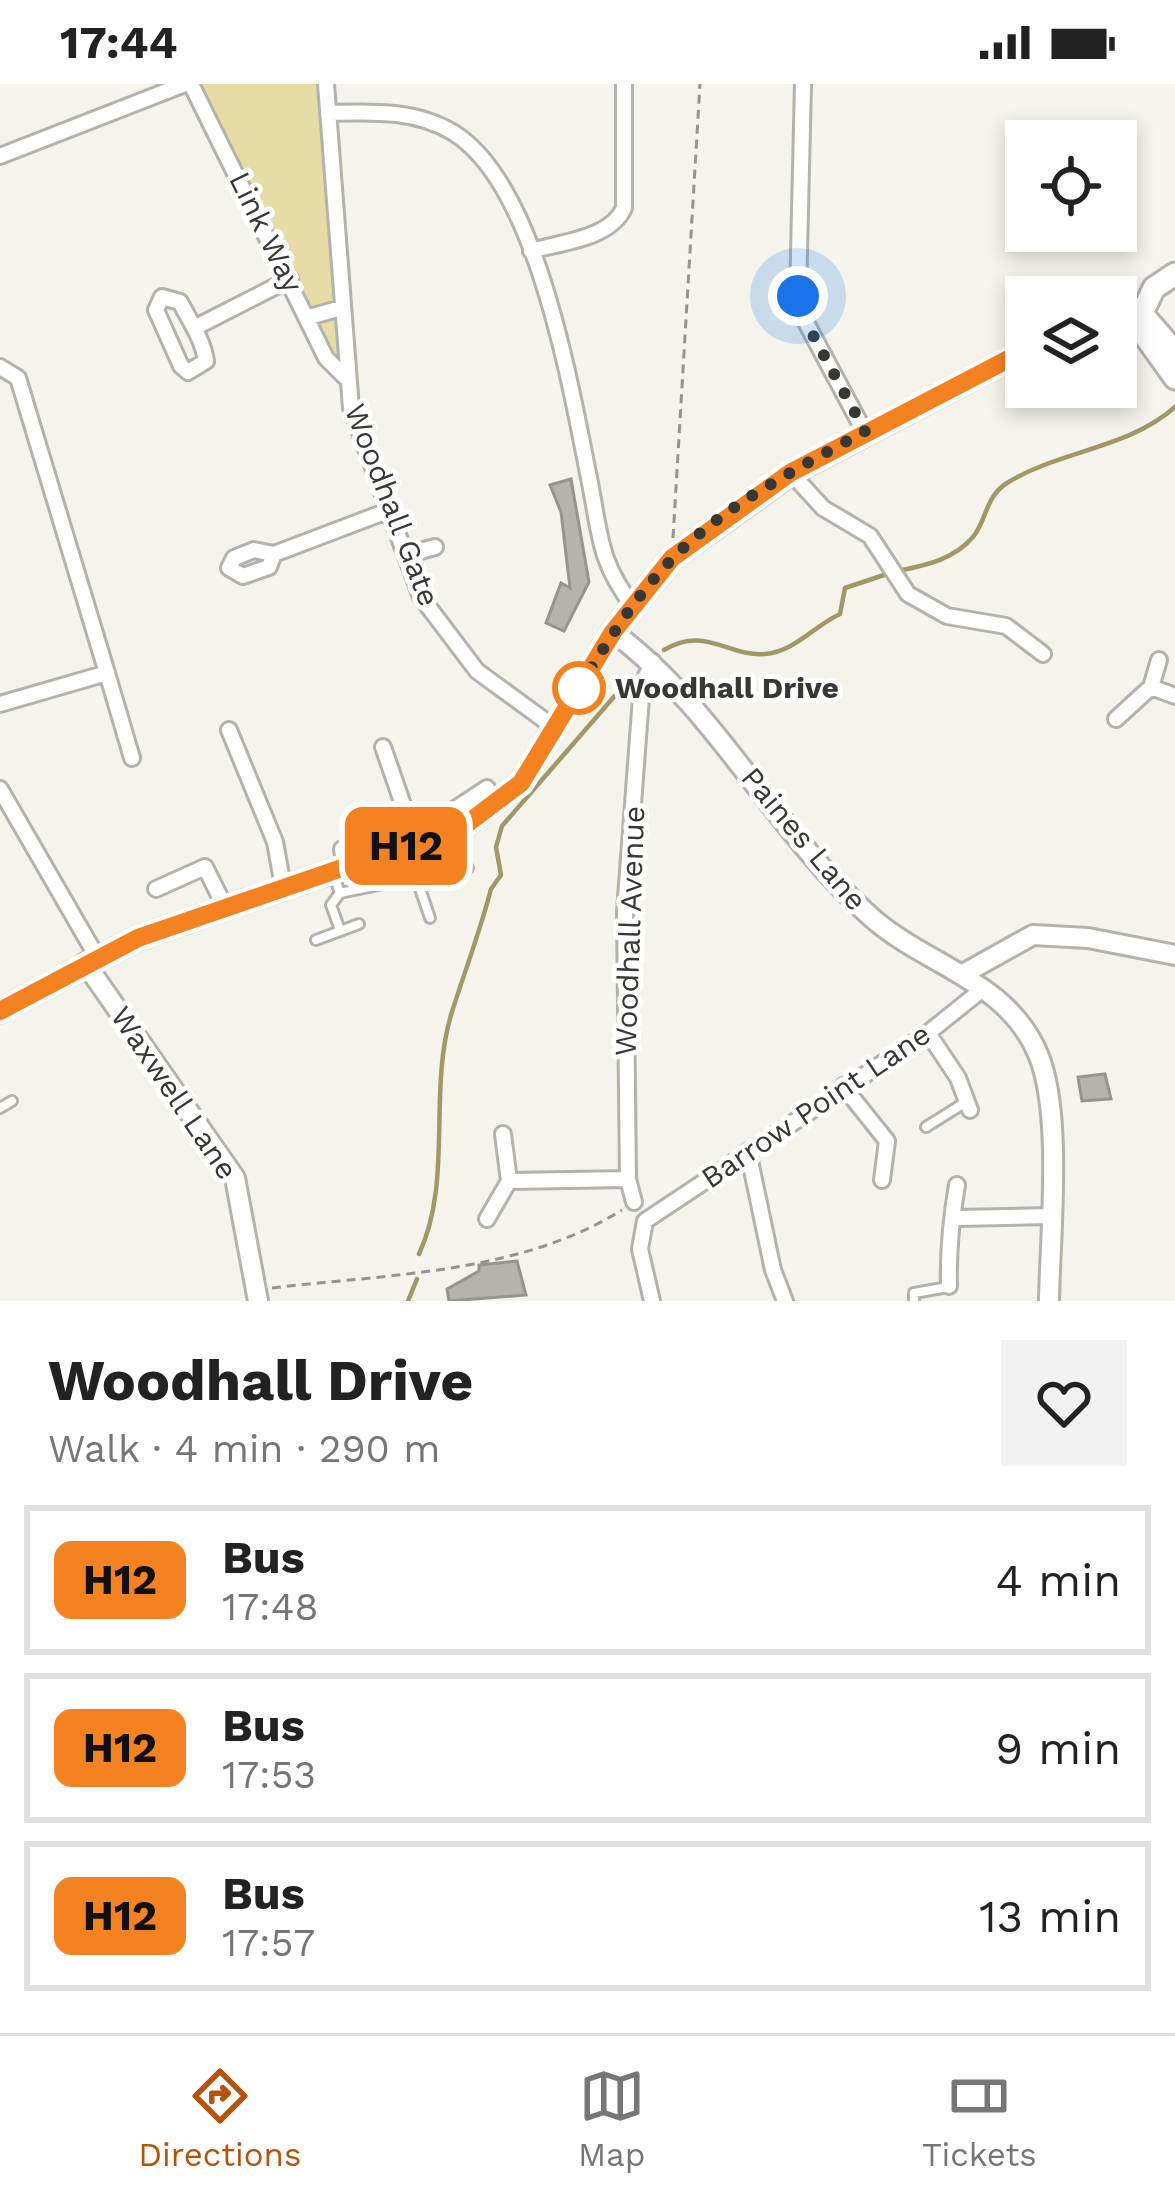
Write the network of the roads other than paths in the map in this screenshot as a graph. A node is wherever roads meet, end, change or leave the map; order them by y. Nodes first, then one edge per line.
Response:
1 (188, 84) edge
2 (326, 84) edge
3 (624, 84) edge
4 (803, 84) edge
5 (328, 113) junction
6 (0, 155) edge
7 (531, 251) junction
8 (1175, 274) edge
9 (290, 280) junction
10 (1137, 306) edge
11 (341, 308) junction
12 (1137, 316) edge
13 (306, 318) junction
14 (1137, 319) edge
15 (194, 328) junction
16 (1175, 352) edge
17 (1005, 361) edge
18 (0, 367) edge
19 (345, 377) junction
20 (1175, 379) edge
21 (865, 431) junction
22 (790, 473) junction
23 (390, 511) junction
24 (435, 547) dead end
25 (274, 554) dead end
26 (406, 555) junction
27 (633, 606) junction
28 (613, 632) junction
29 (1043, 654) dead end
30 (1159, 660) dead end
31 (653, 662) junction
32 (107, 673) junction
33 (1151, 687) junction
34 (1175, 696) edge
35 (0, 704) edge
36 (1116, 718) dead end
37 (555, 728) junction
38 (229, 730) dead end
39 (383, 747) dead end
40 (132, 758) dead end
41 (0, 789) edge
42 (418, 832) junction
43 (468, 868) dead end
44 (435, 870) junction
45 (339, 877) junction
46 (416, 877) junction
47 (283, 886) junction
48 (156, 889) dead end
49 (224, 905) junction
50 (430, 918) dead end
51 (359, 924) dead end
52 (340, 931) junction
53 (316, 940) dead end
54 (1175, 955) edge
55 (91, 960) junction
56 (963, 974) junction
57 (984, 988) junction
58 (3, 1004) edge
59 (928, 1033) junction
60 (843, 1086) junction
61 (12, 1102) dead end
62 (968, 1106) joint
63 (0, 1108) edge
64 (926, 1127) dead end
65 (503, 1134) dead end
66 (748, 1151) junction
67 (628, 1179) junction
68 (883, 1180) dead end
69 (509, 1181) junction
70 (957, 1185) dead end
71 (634, 1202) road end
72 (1050, 1216) junction
73 (957, 1218) junction
74 (487, 1219) dead end
75 (949, 1286) joint
76 (258, 1295) edge
77 (652, 1301) edge
78 (785, 1301) edge
79 (914, 1301) edge
80 (1049, 1301) edge

1 - 6 street
1 - 9 street, Link Way
2 - 5 street, Woodhall Gate
3 - 7 street
4 - 21 street
5 - 7 street
5 - 11 street, Woodhall Gate
7 - 27 street
8 - 10 main road
9 - 13 street, Link Way
9 - 15 street
11 - 13 street
11 - 19 street, Woodhall Gate
12 - 16 main road
13 - 19 street, Link Way
14 - 20 main road
15 - 15 street
17 - 21 main road
18 - 32 street
19 - 23 street, Woodhall Gate
21 - 22 main road
22 - 27 main road
22 - 29 street
23 - 25 street
23 - 26 street, Woodhall Gate
24 - 26 street
26 - 37 street, Woodhall Gate
27 - 28 main road
28 - 31 street, Paines Lane
28 - 37 main road
30 - 33 street
31 - 56 street, Paines Lane
31 - 67 street, Woodhall Avenue
32 - 35 street
32 - 40 street
33 - 34 street
33 - 36 street
37 - 42 main road
38 - 47 street
39 - 42 street
41 - 55 street
42 - 44 lane
42 - 45 main road
43 - 44 lane
44 - 46 lane
45 - 46 lane
45 - 47 main road
45 - 52 lane
46 - 50 lane
47 - 49 main road
48 - 49 street
49 - 55 main road
51 - 52 lane
52 - 53 lane
54 - 56 street
55 - 58 main road
55 - 76 street, Waxwell Lane
56 - 57 street, Paines Lane
57 - 59 street, Barrow Point Lane
57 - 72 street, Paines Lane
59 - 60 street, Barrow Point Lane
59 - 62 street
60 - 66 street, Barrow Point Lane
60 - 68 street
61 - 63 lane
62 - 64 lane
65 - 69 street
66 - 77 street, Barrow Point Lane
66 - 78 street
67 - 69 street
67 - 71 street, Woodhall Avenue
69 - 74 street
70 - 73 street
72 - 73 street
72 - 80 street, Paines Lane
73 - 75 street
75 - 79 lane

